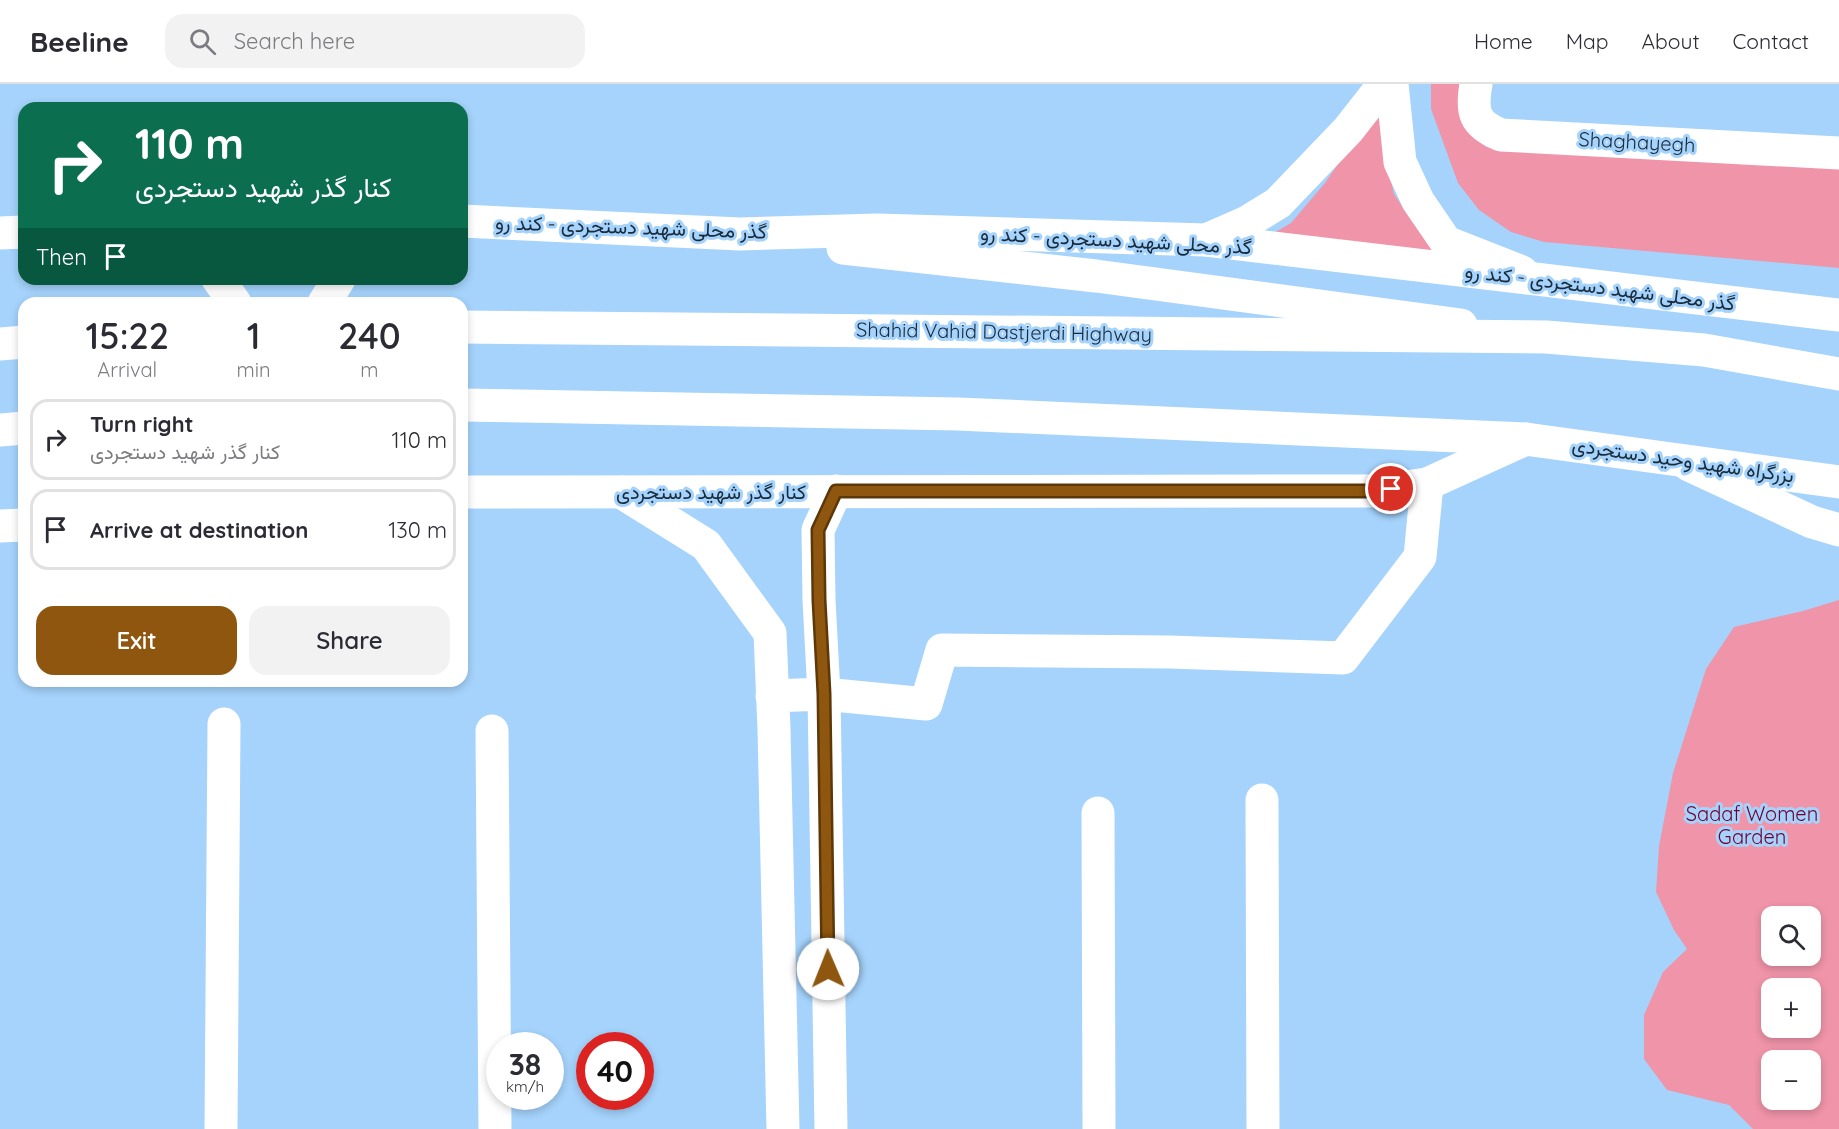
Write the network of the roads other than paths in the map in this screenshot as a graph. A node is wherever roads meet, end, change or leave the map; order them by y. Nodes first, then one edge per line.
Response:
1 (1384, 84) edge
2 (1392, 84) edge
3 (1476, 84) edge
4 (1839, 153) edge
5 (468, 221) edge
6 (18, 232) edge
7 (0, 233) edge
8 (740, 234) junction
9 (1206, 240) junction
10 (1543, 281) junction
11 (1839, 315) edge
12 (468, 327) edge
13 (1546, 337) junction
14 (18, 342) edge
15 (0, 344) edge
16 (1839, 374) edge
17 (468, 405) edge
18 (18, 428) edge
19 (0, 430) edge
20 (1526, 439) junction
21 (1677, 459) junction
22 (1839, 482) edge
23 (1427, 484) junction
24 (836, 491) junction
25 (468, 492) edge
26 (621, 492) junction
27 (18, 525) edge
28 (0, 526) edge
29 (1839, 530) edge
30 (824, 694) junction
31 (772, 696) junction
32 (224, 724) dead end
33 (492, 731) dead end
34 (1262, 800) dead end
35 (1098, 813) dead end
36 (220, 1129) edge
37 (495, 1129) edge
38 (783, 1129) edge
39 (831, 1129) edge
40 (1099, 1129) edge
41 (1263, 1129) edge

1 - 9 main road
2 - 10 main road
3 - 4 main road, Shaghayegh
5 - 8 main road, گذر محلی شهید دستجردی - کند رو
6 - 7 main road
8 - 9 main road, گذر محلی شهید دستجردی - کند رو
8 - 13 main road
9 - 10 main road, گذر محلی شهید دستجردی - کند رو
10 - 11 main road, گذر محلی شهید دستجردی - کند رو
12 - 13 main road, Shahid Vahid Dastjerdi Highway
13 - 16 main road
14 - 15 main road
17 - 20 main road
18 - 19 main road
20 - 21 main road, بزرگراه شهید وحید دستجردی
20 - 23 main road, کنار گذر شهید دستجردی
21 - 22 main road, بزرگراه شهید وحید دستجردی
21 - 29 main road
23 - 24 main road, کنار گذر شهید دستجردی
23 - 30 main road
24 - 26 main road, کنار گذر شهید دستجردی
24 - 30 main road
25 - 26 main road, کنار گذر شهید دستجردی
26 - 31 main road
27 - 28 main road
30 - 31 main road
30 - 39 main road
31 - 38 main road
32 - 36 main road
33 - 37 main road
34 - 41 main road
35 - 40 main road

